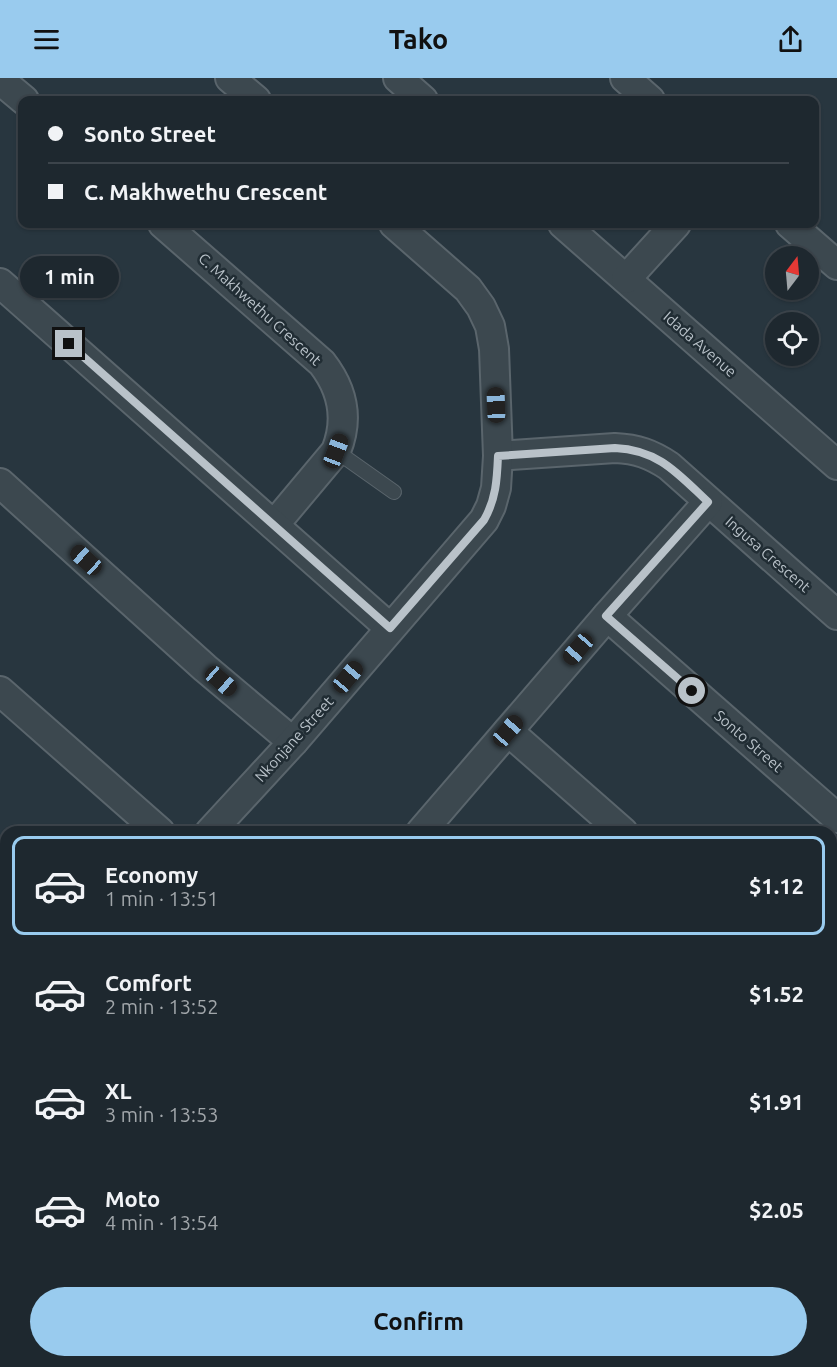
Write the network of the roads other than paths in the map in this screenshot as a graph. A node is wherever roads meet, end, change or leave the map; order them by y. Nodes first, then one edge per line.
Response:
1 (230, 78) edge
2 (398, 78) edge
3 (625, 78) edge
4 (0, 80) edge
5 (19, 96) edge
6 (251, 96) edge
7 (418, 96) edge
8 (645, 96) edge
9 (168, 228) edge
10 (399, 228) edge
11 (568, 228) edge
12 (672, 228) edge
13 (794, 228) edge
14 (837, 265) edge
15 (626, 279) junction
16 (0, 283) edge
17 (336, 451) junction
18 (498, 456) junction
19 (837, 465) edge
20 (0, 483) edge
21 (394, 492) dead end
22 (708, 502) junction
23 (274, 525) junction
24 (837, 615) edge
25 (606, 616) junction
26 (390, 628) junction
27 (0, 691) edge
28 (508, 731) junction
29 (293, 742) junction
30 (837, 818) edge
31 (153, 826) edge
32 (216, 826) edge
33 (426, 826) edge
34 (616, 826) edge

1 - 6 street
2 - 7 street
3 - 8 street
4 - 5 street
9 - 17 street, C. Makhwethu Crescent
10 - 18 street, Nkonjane Street
11 - 15 street, Idada Avenue
12 - 15 street
13 - 14 street
15 - 19 street, Idada Avenue
16 - 23 street
17 - 21 lane
17 - 23 street, C. Makhwethu Crescent
18 - 22 street, Ingusa Crescent
18 - 26 street, Nkonjane Street
20 - 29 street
22 - 24 street, Ingusa Crescent
22 - 25 street
23 - 26 street
25 - 28 street
25 - 30 street, Sonto Street
26 - 29 street, Nkonjane Street
27 - 31 street
28 - 33 street
28 - 34 street
29 - 32 street, Nkonjane Street

